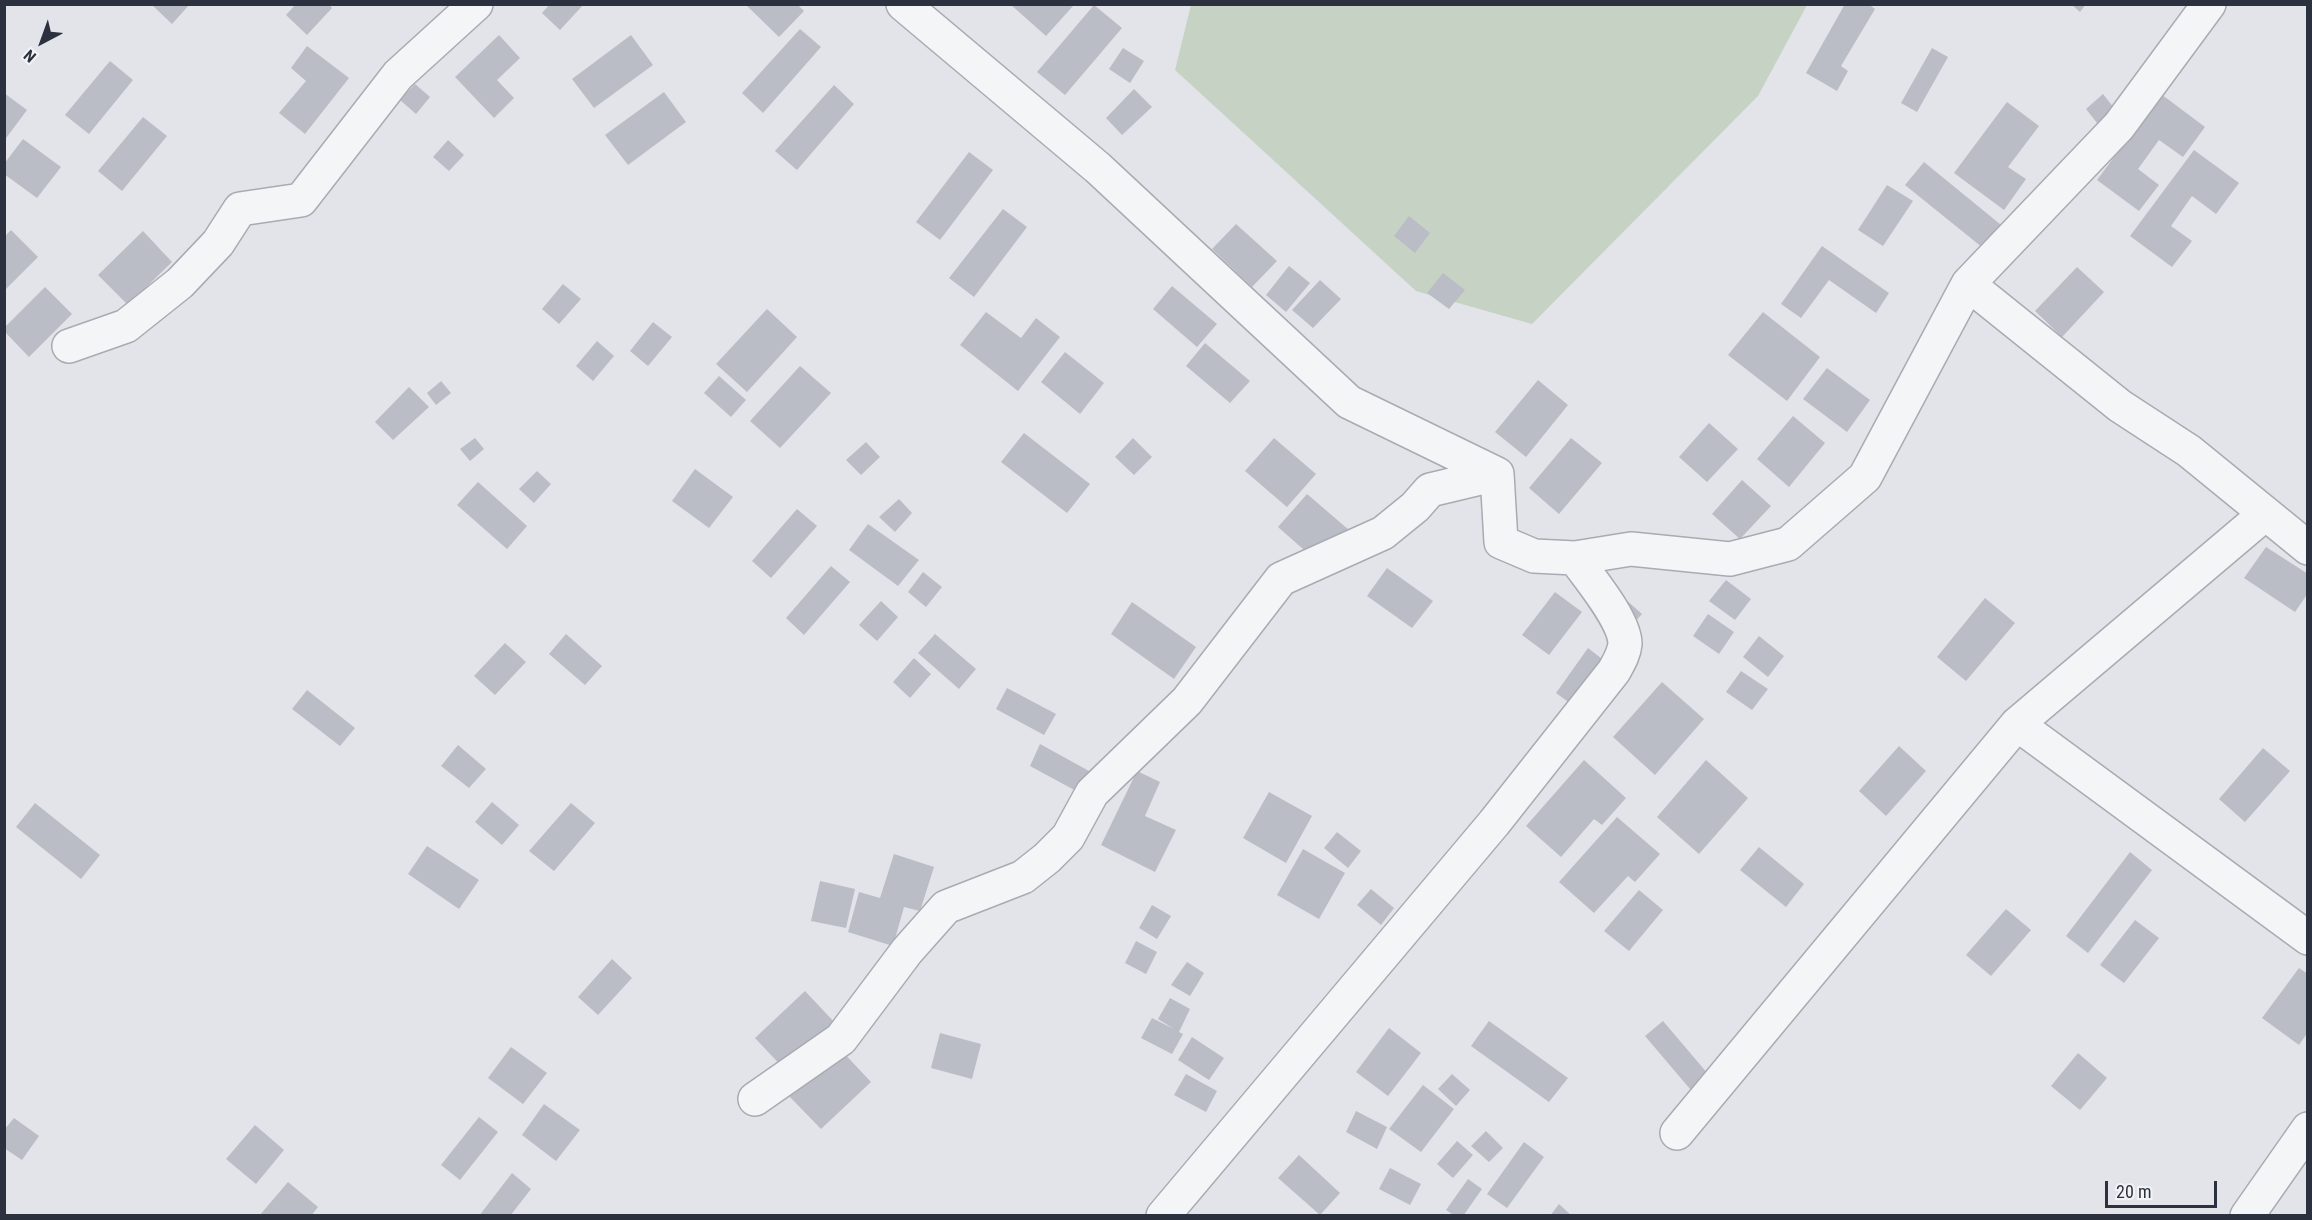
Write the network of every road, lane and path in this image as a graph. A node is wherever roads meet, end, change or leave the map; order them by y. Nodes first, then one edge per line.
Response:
1 (476, 4) edge
2 (903, 4) edge
3 (2209, 4) edge
4 (1968, 284) junction
5 (69, 346) dead end
6 (1497, 474) junction
7 (2265, 514) junction
8 (2307, 548) edge
9 (1575, 558) junction
10 (2017, 724) junction
11 (2307, 938) edge
12 (755, 1099) dead end
13 (2307, 1129) edge
14 (1677, 1132) dead end
15 (1163, 1215) edge
16 (2247, 1215) edge

1 - 5 street
2 - 6 street
3 - 4 street
4 - 7 street
4 - 9 street
6 - 9 street
6 - 12 street
7 - 8 street
7 - 10 street
9 - 15 street
10 - 11 street
10 - 14 street
13 - 16 street

